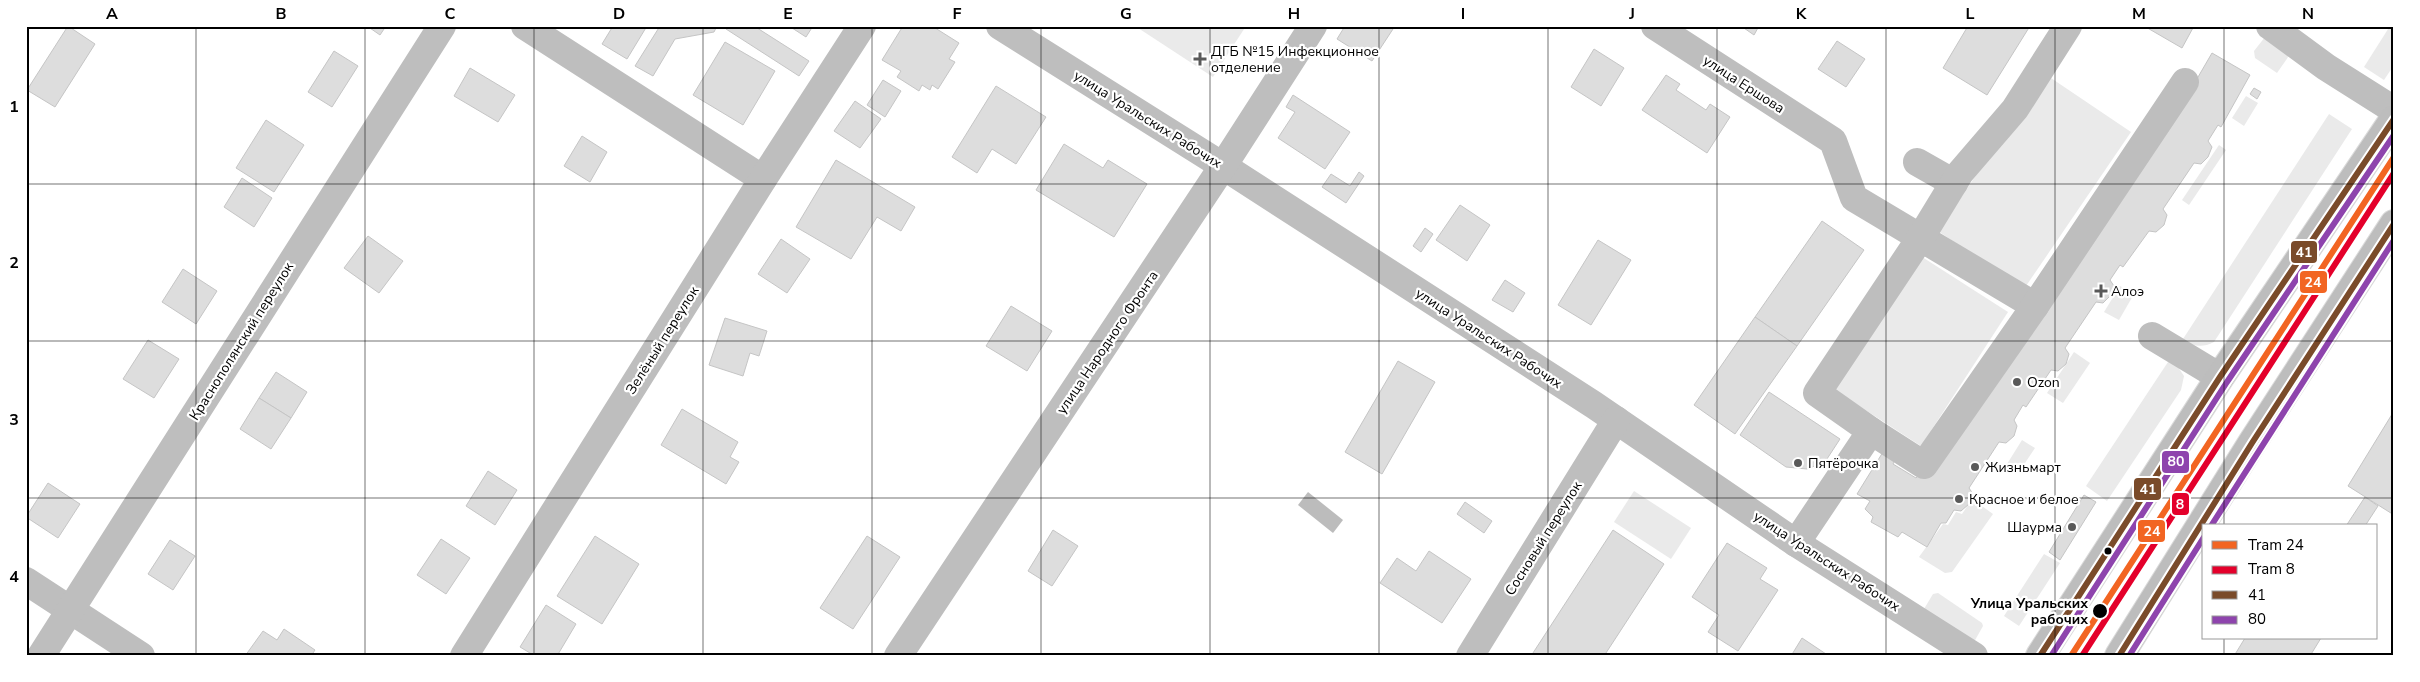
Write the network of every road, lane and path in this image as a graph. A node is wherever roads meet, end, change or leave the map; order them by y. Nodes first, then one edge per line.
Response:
1 (442, 26) edge
2 (524, 26) edge
3 (862, 26) edge
4 (1000, 26) edge
5 (1313, 26) edge
6 (1654, 26) edge
7 (2068, 26) edge
8 (2270, 26) edge
9 (2185, 82) dead end
10 (2394, 110) edge
11 (2394, 119) edge
12 (1917, 162) dead end
13 (1223, 166) junction
14 (763, 179) junction
15 (1954, 183) junction
16 (2394, 224) edge
17 (1921, 237) junction
18 (2032, 307) junction
19 (2152, 336) dead end
20 (2220, 377) junction
21 (1605, 405) junction
22 (1871, 431) junction
23 (1796, 543) junction
24 (26, 581) edge
25 (70, 610) junction
26 (41, 656) edge
27 (141, 656) edge
28 (464, 656) edge
29 (898, 656) edge
30 (1470, 656) edge
31 (1974, 656) edge
32 (2040, 656) edge
33 (2119, 656) edge

1 - 25 street, Краснополянский переулок
2 - 14 street
3 - 14 street, Зелёный переулок
4 - 13 street, улица Уральских Рабочих
5 - 13 street, улица Народного Фронта
6 - 17 street, улица Ершова
7 - 15 street
8 - 10 street
9 - 18 street
11 - 20 main road
12 - 15 street
13 - 21 street, улица Уральских Рабочих
13 - 29 street, улица Народного Фронта
14 - 28 street, Зелёный переулок
15 - 17 street
16 - 33 main road
17 - 18 street
17 - 22 street
18 - 22 street
19 - 20 street
20 - 32 main road
21 - 23 street, улица Уральских Рабочих
21 - 30 street, Сосновый переулок
22 - 23 street
23 - 31 street, улица Уральских Рабочих
24 - 25 street
25 - 26 street, Краснополянский переулок
25 - 27 street

